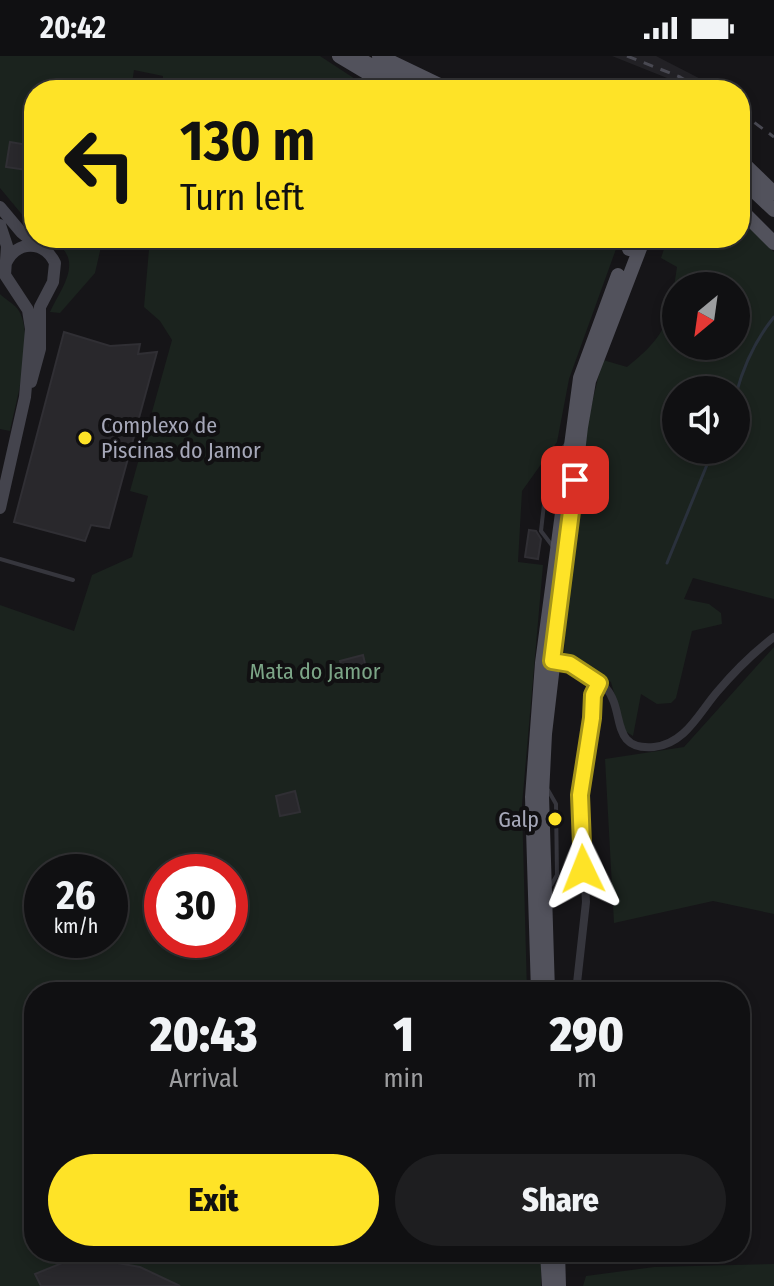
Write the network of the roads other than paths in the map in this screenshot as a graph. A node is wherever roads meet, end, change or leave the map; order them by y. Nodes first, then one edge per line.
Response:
1 (339, 56) edge
2 (354, 56) edge
3 (379, 56) edge
4 (379, 80) edge
5 (398, 80) edge
6 (429, 80) edge
7 (750, 170) edge
8 (750, 187) edge
9 (774, 193) edge
10 (0, 207) edge
11 (774, 210) edge
12 (750, 219) edge
13 (0, 225) edge
14 (24, 234) edge
15 (774, 243) edge
16 (24, 247) edge
17 (40, 248) edge
18 (629, 248) edge
19 (640, 248) edge
20 (43, 249) joint
21 (5, 264) junction
22 (50, 287) junction
23 (14, 291) junction
24 (25, 397) junction
25 (0, 508) edge
26 (0, 559) edge
27 (73, 580) dead end
28 (774, 637) edge
29 (552, 661) junction
30 (599, 683) junction
31 (538, 982) edge
32 (548, 982) edge
33 (577, 982) edge
34 (548, 1262) edge
35 (558, 1262) edge
36 (549, 1286) edge
37 (559, 1286) edge

1 - 4 main road
2 - 5 main road
3 - 6 main road
7 - 9 main road
8 - 11 main road
10 - 14 street
12 - 15 main road
13 - 21 street
16 - 21 street
17 - 20 street
18 - 31 main road
19 - 29 main road
20 - 22 street
21 - 23 street
22 - 23 street
22 - 24 street
23 - 24 street
24 - 25 street
26 - 27 lane
28 - 30 street
29 - 30 street
29 - 32 main road
30 - 33 street
34 - 36 main road
35 - 37 main road

